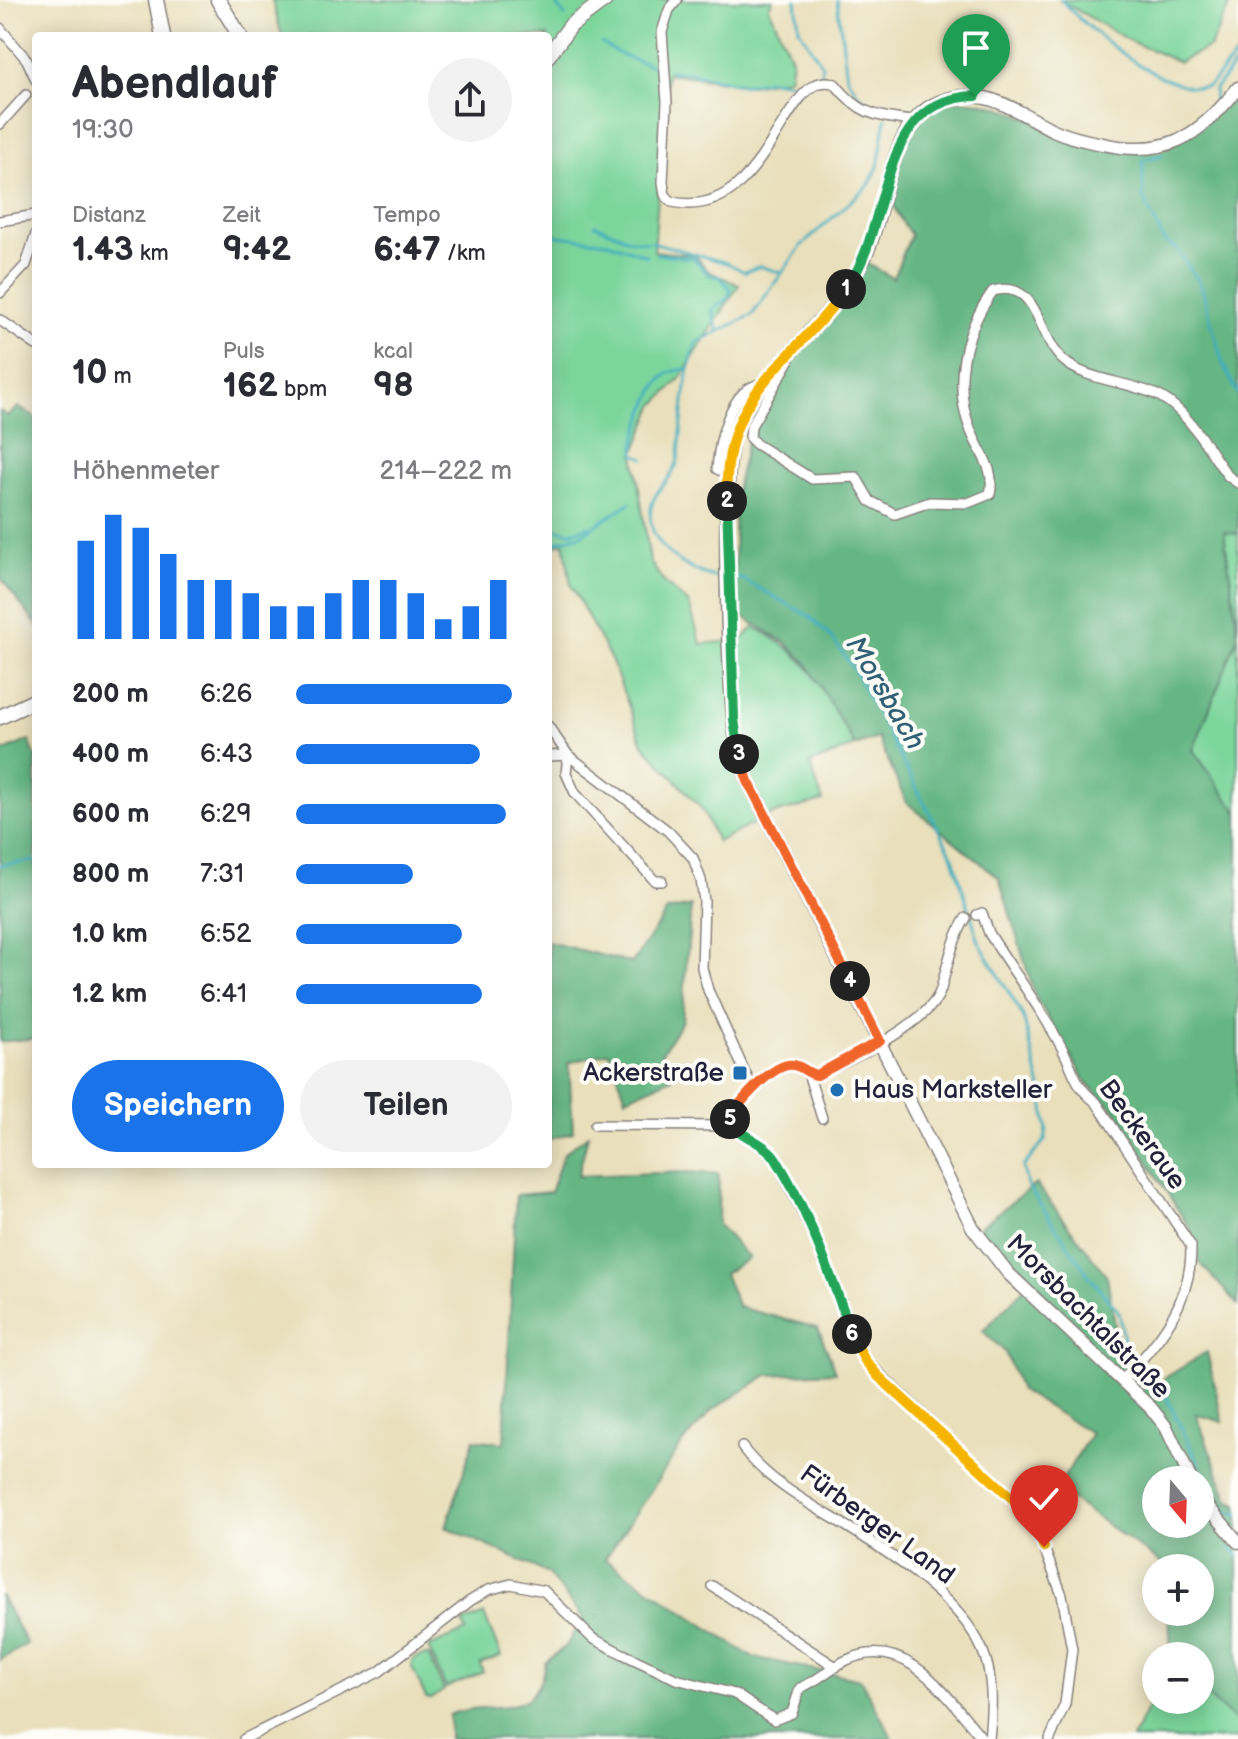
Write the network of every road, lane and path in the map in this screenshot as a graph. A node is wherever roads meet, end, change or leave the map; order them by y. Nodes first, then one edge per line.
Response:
1 (156, 0) edge
2 (218, 0) edge
3 (605, 0) edge
4 (677, 0) edge
5 (0, 28) edge
6 (162, 32) edge
7 (238, 32) edge
8 (552, 51) edge
9 (32, 71) edge
10 (1238, 88) edge
11 (26, 95) dead end
12 (912, 121) junction
13 (0, 124) edge
14 (32, 216) edge
15 (0, 221) edge
16 (32, 246) edge
17 (0, 293) edge
18 (0, 320) edge
19 (32, 342) edge
20 (792, 350) junction
21 (1238, 483) edge
22 (32, 702) edge
23 (0, 717) edge
24 (552, 732) edge
25 (568, 755) junction
26 (552, 756) edge
27 (662, 881) dead end
28 (880, 1041) junction
29 (808, 1073) junction
30 (755, 1087) junction
31 (822, 1118) dead end
32 (731, 1122) junction
33 (595, 1125) dead end
34 (1126, 1376) junction
35 (742, 1447) dead end
36 (1184, 1466) edge
37 (1214, 1514) edge
38 (1238, 1542) edge
39 (712, 1586) dead end
40 (836, 1667) junction
41 (252, 1737) edge
42 (986, 1739) edge
43 (1050, 1739) edge

1 - 6 main road
2 - 7 main road
3 - 8 main road
4 - 12 street
5 - 9 street
10 - 12 main road
11 - 13 street
12 - 20 main road, Morsbachtalstraße
14 - 15 street
16 - 17 street
18 - 19 street
20 - 21 street
20 - 28 main road, Morsbachtalstraße
22 - 23 main road
24 - 25 street
25 - 26 street
25 - 27 street
25 - 30 street
28 - 29 street
28 - 34 main road, Morsbachtalstraße
28 - 34 street, Beckeraue
29 - 30 street
29 - 31 street
30 - 32 street
32 - 33 street
32 - 43 street
34 - 36 main road, Morsbachtalstraße
35 - 42 street, Fürberger Land
37 - 38 main road
39 - 40 street
40 - 41 street
40 - 42 street

